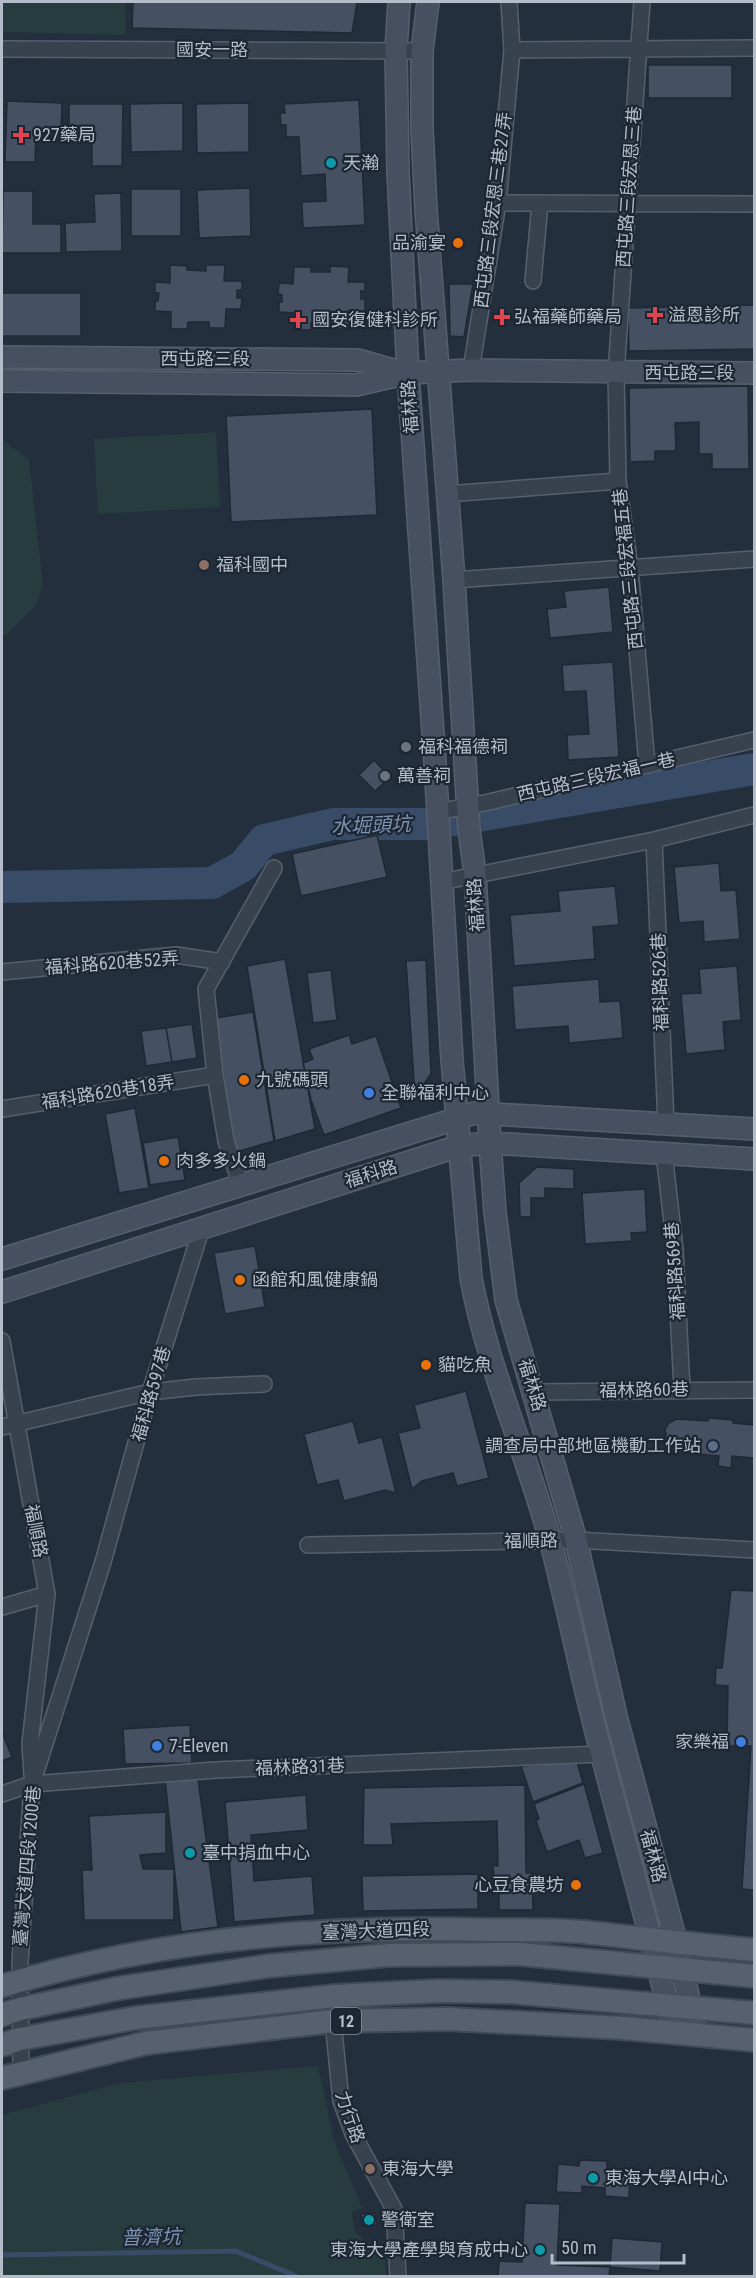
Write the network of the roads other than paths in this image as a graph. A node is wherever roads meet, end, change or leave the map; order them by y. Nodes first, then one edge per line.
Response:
1 (399, 2) edge
2 (428, 2) edge
3 (509, 2) edge
4 (642, 2) edge
5 (638, 48) junction
6 (754, 48) edge
7 (2, 49) edge
8 (396, 50) junction
9 (512, 50) junction
10 (422, 51) junction
11 (498, 203) junction
12 (540, 203) junction
13 (628, 203) junction
14 (754, 204) edge
15 (533, 281) dead end
16 (2, 357) edge
17 (471, 370) junction
18 (438, 373) junction
19 (616, 373) junction
20 (754, 373) edge
21 (408, 374) junction
22 (2, 381) edge
23 (618, 481) junction
24 (447, 494) junction
25 (754, 559) edge
26 (630, 568) junction
27 (454, 580) junction
28 (754, 740) edge
29 (647, 765) junction
30 (467, 806) junction
31 (437, 812) junction
32 (754, 816) edge
33 (654, 840) junction
34 (274, 868) dead end
35 (475, 874) junction
36 (441, 882) junction
37 (222, 962) junction
38 (2, 972) edge
39 (215, 1075) junction
40 (2, 1109) edge
41 (489, 1114) junction
42 (457, 1119) junction
43 (666, 1124) junction
44 (754, 1129) edge
45 (490, 1143) junction
46 (459, 1146) junction
47 (664, 1153) junction
48 (754, 1159) edge
49 (241, 1185) junction
50 (202, 1227) junction
51 (2, 1259) edge
52 (2, 1292) edge
53 (2, 1341) edge
54 (264, 1384) dead end
55 (682, 1390) junction
56 (754, 1390) edge
57 (150, 1392) junction
58 (534, 1392) junction
59 (8, 1424) edge
60 (576, 1540) junction
61 (550, 1541) junction
62 (308, 1545) dead end
63 (754, 1550) edge
64 (104, 1562) joint
65 (47, 1594) junction
66 (2, 1607) edge
67 (601, 1754) junction
68 (32, 1784) junction
69 (2, 1794) edge
70 (653, 1941) junction
71 (676, 1944) junction
72 (754, 1950) edge
73 (658, 1966) junction
74 (682, 1968) junction
75 (754, 1976) edge
76 (10, 1983) edge
77 (668, 2006) junction
78 (692, 2008) junction
79 (11, 2012) edge
80 (754, 2013) edge
81 (333, 2021) junction
82 (674, 2032) junction
83 (698, 2034) junction
84 (754, 2040) edge
85 (10, 2042) edge
86 (11, 2075) edge
87 (398, 2275) edge

1 - 8 street, 福林路
2 - 10 street, 福林路
3 - 9 street, 西屯路三段宏恩三巷27弄
4 - 5 street, 西屯路三段宏恩三巷
5 - 6 street
5 - 9 street
5 - 13 street, 西屯路三段宏恩三巷
7 - 8 street, 國安一路
8 - 10 street, 國安一路
8 - 21 street, 福林路
9 - 11 street, 西屯路三段宏恩三巷27弄
10 - 18 street, 福林路
11 - 12 street
11 - 17 street, 西屯路三段宏恩三巷27弄
12 - 13 street
12 - 15 street
13 - 14 street
13 - 19 street, 西屯路三段宏恩三巷
16 - 21 street, 西屯路三段
17 - 18 street, 西屯路三段
17 - 19 street, 西屯路三段
18 - 21 street, 西屯路三段
18 - 24 street, 福林路
19 - 20 street, 西屯路三段
19 - 23 street, 西屯路三段宏福五巷
21 - 22 street, 西屯路三段
21 - 31 street, 福林路
23 - 24 street
23 - 26 street, 西屯路三段宏福五巷
24 - 27 street, 福林路
25 - 26 street
26 - 27 street
26 - 29 street, 西屯路三段宏福五巷
27 - 30 street, 福林路
28 - 29 street, 西屯路三段宏福一巷
29 - 30 street, 西屯路三段宏福一巷
30 - 31 street, 西屯路三段宏福一巷
30 - 35 street, 福林路
31 - 36 street, 福林路
32 - 33 street
33 - 35 street
33 - 43 street, 福科路526巷
34 - 37 street
35 - 36 street
35 - 41 street, 福林路
36 - 42 street, 福林路
37 - 38 street, 福科路620巷52弄
37 - 39 street
39 - 40 street, 福科路620巷18弄
39 - 49 street
41 - 42 street, 福科路
41 - 43 street, 福科路
41 - 45 street, 福林路
42 - 46 street, 福林路
42 - 49 street, 福科路
43 - 44 street, 福科路
45 - 46 street, 福科路
45 - 47 street, 福科路
45 - 58 street, 福林路
46 - 50 street, 福科路
46 - 61 street, 福林路
47 - 48 street, 福科路
47 - 55 street, 福科路569巷
49 - 51 street, 福科路
50 - 52 street, 福科路
50 - 57 street, 福科路597巷
53 - 59 street, 福順路
54 - 57 street
55 - 56 street, 福林路60巷
55 - 58 street, 福林路60巷
57 - 59 street
57 - 64 street, 福科路597巷
58 - 60 street, 福林路
59 - 65 street, 福順路
60 - 61 street, 福順路
60 - 63 street, 福順路
60 - 71 street, 福林路
61 - 62 street, 福順路
61 - 67 street, 福林路
64 - 68 street, 臺灣大道四段1200巷
65 - 66 street
65 - 68 street, 福順路
67 - 68 street, 福林路31巷
67 - 70 street, 福林路
68 - 69 street, 福林路31巷
68 - 76 street, 臺灣大道四段1200巷
70 - 71 main road, 臺灣大道四段
70 - 73 street, 福林路
70 - 76 main road, 臺灣大道四段
71 - 72 main road, 臺灣大道四段
71 - 74 street, 福林路
73 - 74 main road, 臺灣大道四段
73 - 77 street, 福林路
73 - 79 main road, 臺灣大道四段
74 - 75 main road, 臺灣大道四段
74 - 78 street, 福林路
76 - 79 street, 臺灣大道四段1200巷
77 - 78 main road, 12
77 - 82 street, 福林路
77 - 85 main road, 12
78 - 80 main road, 12
78 - 83 street, 福林路
79 - 85 street, 臺灣大道四段1200巷
81 - 82 main road, 12
81 - 86 main road, 12
81 - 87 street, 力行路
82 - 83 main road, 12
83 - 84 main road, 12
85 - 86 street, 臺灣大道四段1200巷

